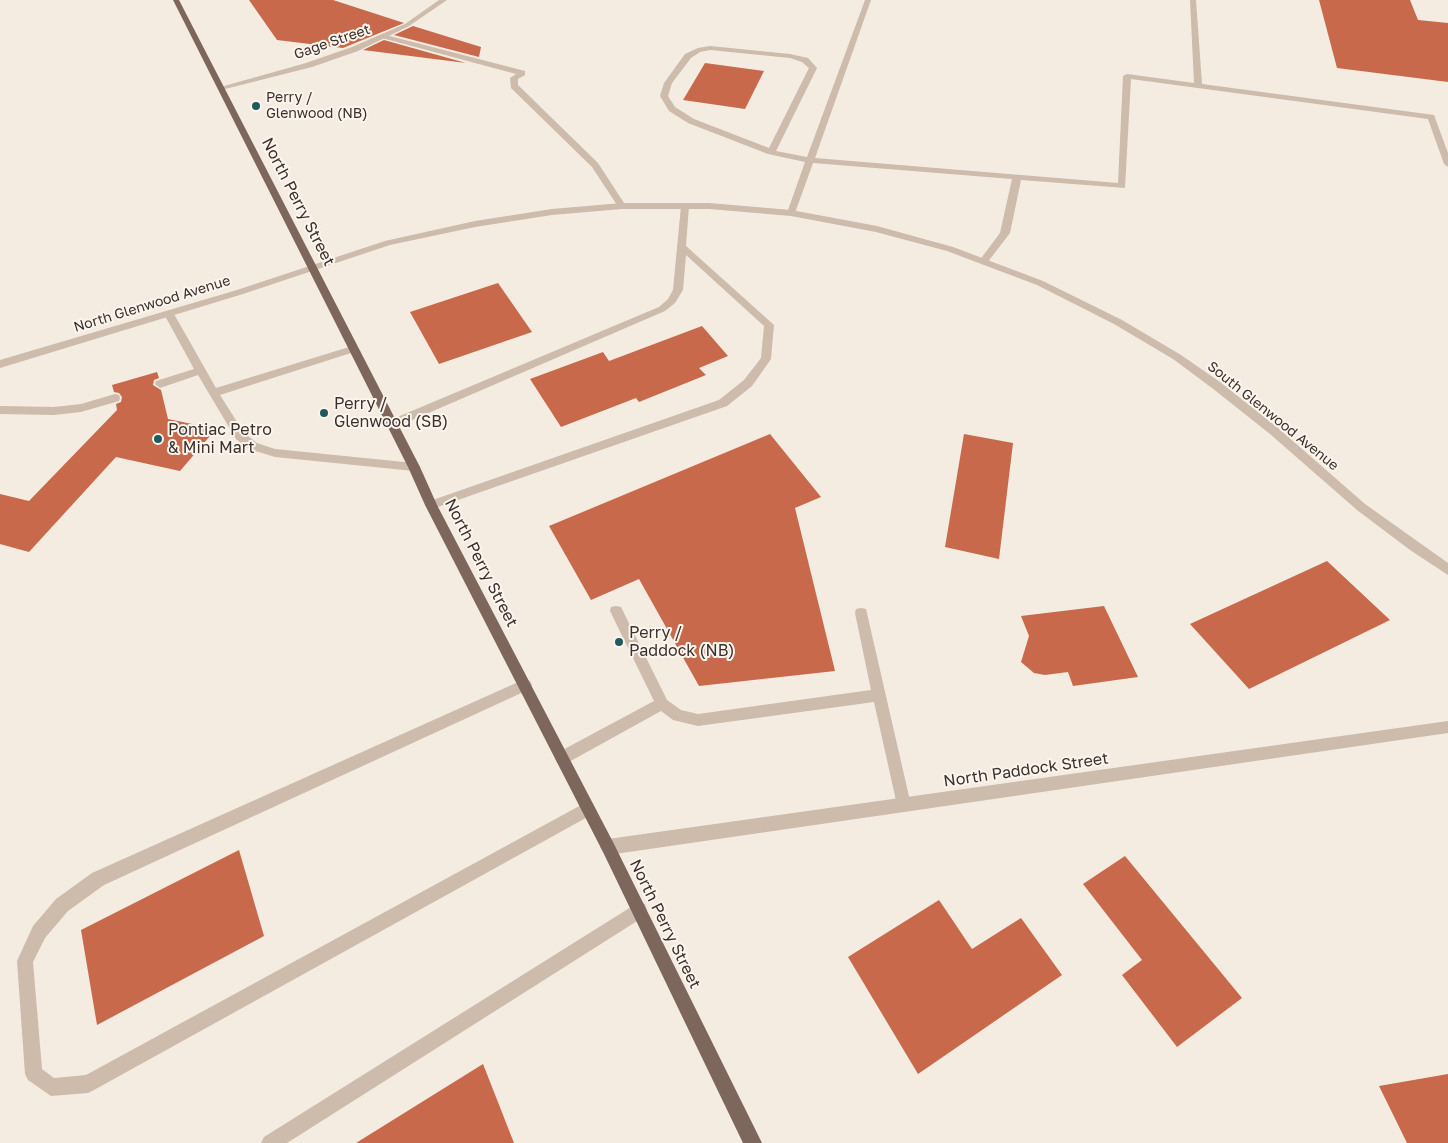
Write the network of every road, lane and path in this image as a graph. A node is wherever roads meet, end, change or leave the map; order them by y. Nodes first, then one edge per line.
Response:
1 (176, 0) edge
2 (444, 0) edge
3 (868, 0) edge
4 (1193, 0) edge
5 (385, 36) junction
6 (1198, 85) junction
7 (220, 88) junction
8 (771, 152) junction
9 (810, 160) junction
10 (1448, 164) edge
11 (1017, 177) junction
12 (622, 206) junction
13 (684, 206) junction
14 (791, 213) junction
15 (682, 247) junction
16 (984, 261) junction
17 (312, 269) junction
18 (169, 314) junction
19 (353, 349) junction
20 (0, 364) edge
21 (200, 371) junction
22 (160, 384) dead end
23 (213, 393) junction
24 (114, 398) dead end
25 (0, 410) edge
26 (392, 424) junction
27 (414, 467) junction
28 (431, 505) junction
29 (1448, 570) edge
30 (616, 611) dead end
31 (862, 613) dead end
32 (525, 685) junction
33 (880, 696) junction
34 (662, 704) junction
35 (1448, 727) edge
36 (562, 758) junction
37 (904, 805) junction
38 (588, 809) junction
39 (608, 847) junction
40 (639, 910) junction
41 (270, 1143) edge
42 (753, 1143) edge

1 - 7 main road, North Perry Street
2 - 5 street, Gage Street
3 - 9 street
4 - 6 street
5 - 7 street, Gage Street
5 - 12 street
6 - 10 street
6 - 11 street
7 - 17 main road, North Perry Street
8 - 8 street
8 - 9 street
9 - 11 street
9 - 14 street
11 - 16 street
12 - 13 street, South Glenwood Avenue
12 - 17 street, South Glenwood Avenue
13 - 14 street, South Glenwood Avenue
13 - 15 street
14 - 16 street, South Glenwood Avenue
15 - 26 street
15 - 28 street
16 - 29 street, South Glenwood Avenue
17 - 18 street, North Glenwood Avenue
17 - 19 main road, North Perry Street
18 - 20 street, North Glenwood Avenue
18 - 21 street
19 - 23 street
19 - 26 main road, North Perry Street
21 - 22 street
21 - 23 street
23 - 27 street
24 - 25 street
26 - 27 main road, North Perry Street
27 - 28 main road, North Perry Street
28 - 32 main road, North Perry Street
30 - 34 street
31 - 33 street
32 - 36 main road, North Perry Street
32 - 38 street
33 - 34 street
33 - 37 street
34 - 36 street
35 - 37 street, North Paddock Street
36 - 38 main road, North Perry Street
37 - 39 street, North Paddock Street
38 - 39 main road, North Perry Street
39 - 40 main road, North Perry Street
40 - 41 street
40 - 42 main road, North Perry Street

